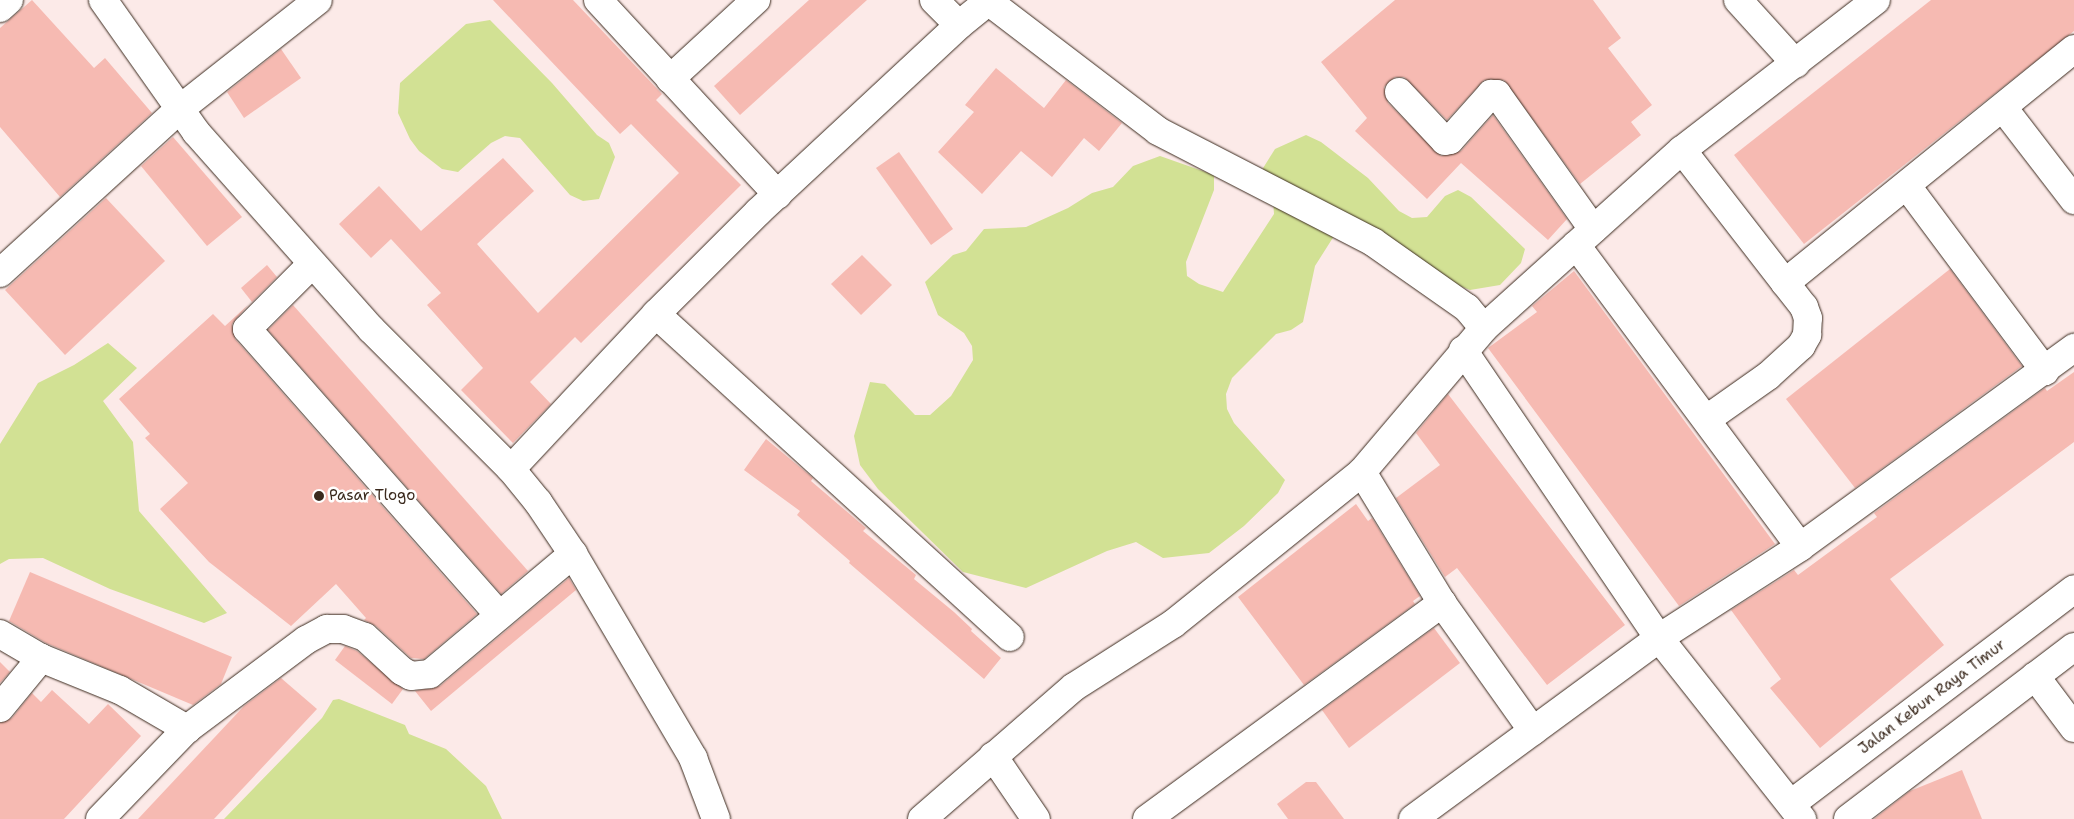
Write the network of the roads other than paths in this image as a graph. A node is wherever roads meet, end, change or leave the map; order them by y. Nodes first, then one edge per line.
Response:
1 (9, 0) edge
2 (104, 0) edge
3 (318, 0) edge
4 (598, 0) edge
5 (756, 0) edge
6 (934, 0) edge
7 (1738, 0) edge
8 (1876, 0) edge
9 (989, 1) edge
10 (0, 8) edge
11 (959, 25) junction
12 (2074, 49) edge
13 (1796, 64) junction
14 (670, 79) junction
15 (1399, 92) dead end
16 (182, 108) junction
17 (2004, 109) junction
18 (1682, 150) junction
19 (1907, 186) junction
20 (778, 194) junction
21 (2074, 200) edge
22 (1585, 237) junction
23 (312, 264) junction
24 (0, 273) edge
25 (1785, 283) junction
26 (656, 314) junction
27 (1476, 318) junction
28 (2074, 348) edge
29 (1463, 350) junction
30 (2045, 370) junction
31 (1707, 419) junction
32 (511, 470) junction
33 (1362, 472) junction
34 (1800, 547) junction
35 (573, 554) junction
36 (2074, 589) edge
37 (1442, 603) junction
38 (491, 606) dead end
39 (0, 634) edge
40 (1010, 637) dead end
41 (1659, 638) junction
42 (2074, 647) edge
43 (41, 658) junction
44 (2035, 676) junction
45 (0, 708) edge
46 (2074, 728) edge
47 (187, 729) junction
48 (1533, 731) junction
49 (993, 756) junction
50 (1796, 812) edge
51 (1854, 817) edge
52 (100, 819) edge
53 (716, 819) edge
54 (922, 819) edge
55 (1036, 819) edge
56 (1147, 819) edge
57 (1413, 819) edge

1 - 10 street
2 - 16 street
3 - 16 street
4 - 14 street
5 - 14 street
6 - 11 street
7 - 13 street
8 - 13 street
9 - 11 street
9 - 27 street
11 - 20 street
12 - 17 street
13 - 18 street
14 - 20 street
15 - 22 street
16 - 23 street
16 - 24 street
17 - 19 street
17 - 21 street
18 - 22 street
18 - 25 street
19 - 25 street
19 - 30 street
20 - 26 street
22 - 27 street
22 - 31 street
23 - 32 street
23 - 38 street
25 - 31 street
26 - 32 street
26 - 40 street
27 - 29 street
28 - 30 street
29 - 33 street
29 - 41 street
30 - 34 street
31 - 34 street
32 - 35 street
33 - 37 street
33 - 49 street
34 - 41 street
35 - 47 street
35 - 53 street
36 - 50 street, Jalan Kebun Raya Timur
37 - 48 street
37 - 56 street
39 - 43 street
41 - 48 street
41 - 50 street
42 - 44 street
43 - 45 street
43 - 47 street
44 - 46 street
44 - 51 street
47 - 52 street
48 - 57 street
49 - 54 street
49 - 55 street

